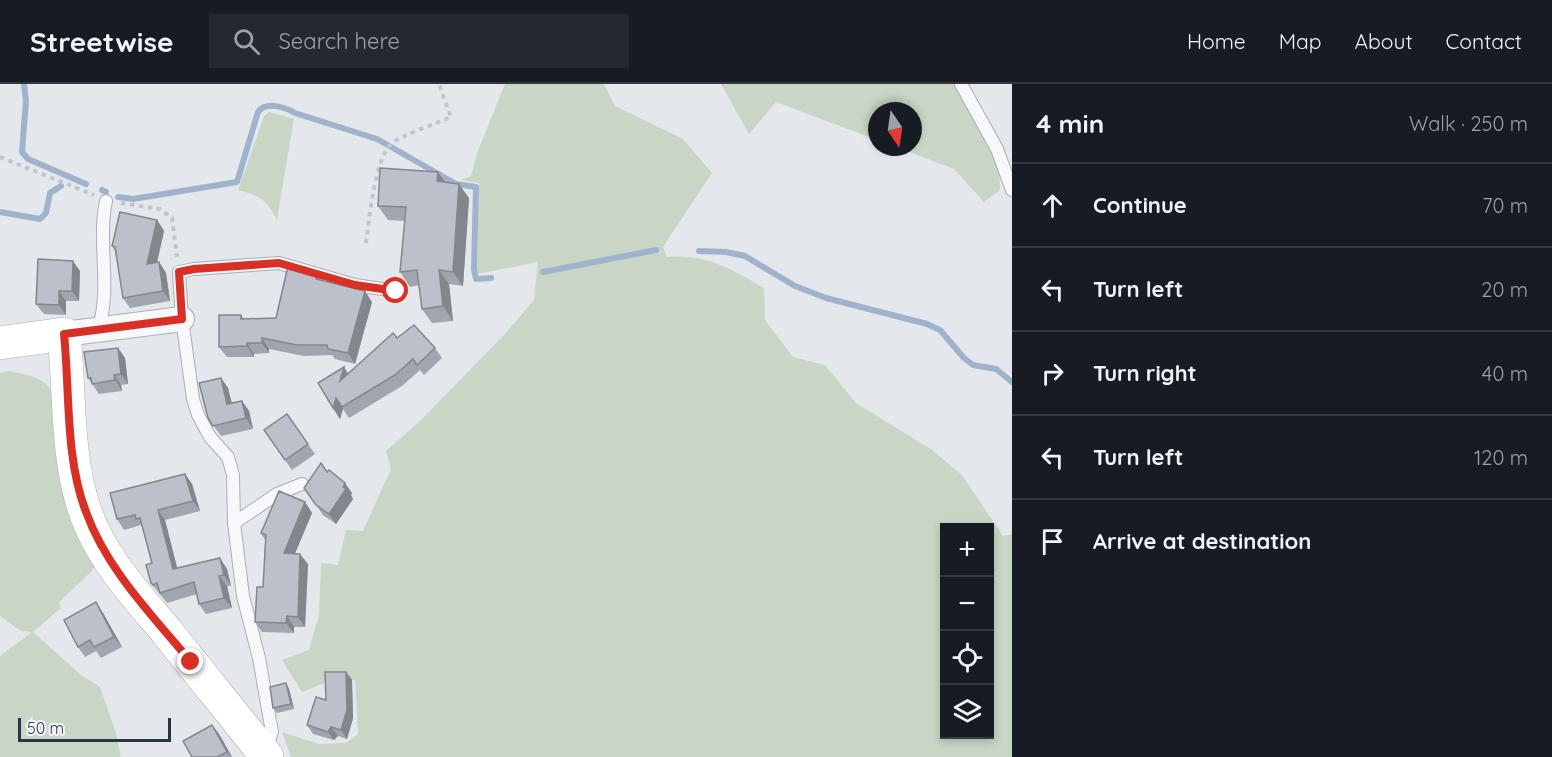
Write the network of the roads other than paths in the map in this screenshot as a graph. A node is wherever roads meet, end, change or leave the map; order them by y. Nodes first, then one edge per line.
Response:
1 (961, 84) edge
2 (1012, 190) edge
3 (106, 201) dead end
4 (396, 291) dead end
5 (182, 319) junction
6 (98, 330) junction
7 (64, 334) junction
8 (0, 344) edge
9 (302, 484) dead end
10 (234, 523) junction
11 (267, 756) edge

1 - 2 lane
3 - 6 lane
4 - 5 lane
5 - 6 street
5 - 10 lane
6 - 7 street
7 - 8 street
7 - 11 street
9 - 10 lane
10 - 11 lane

